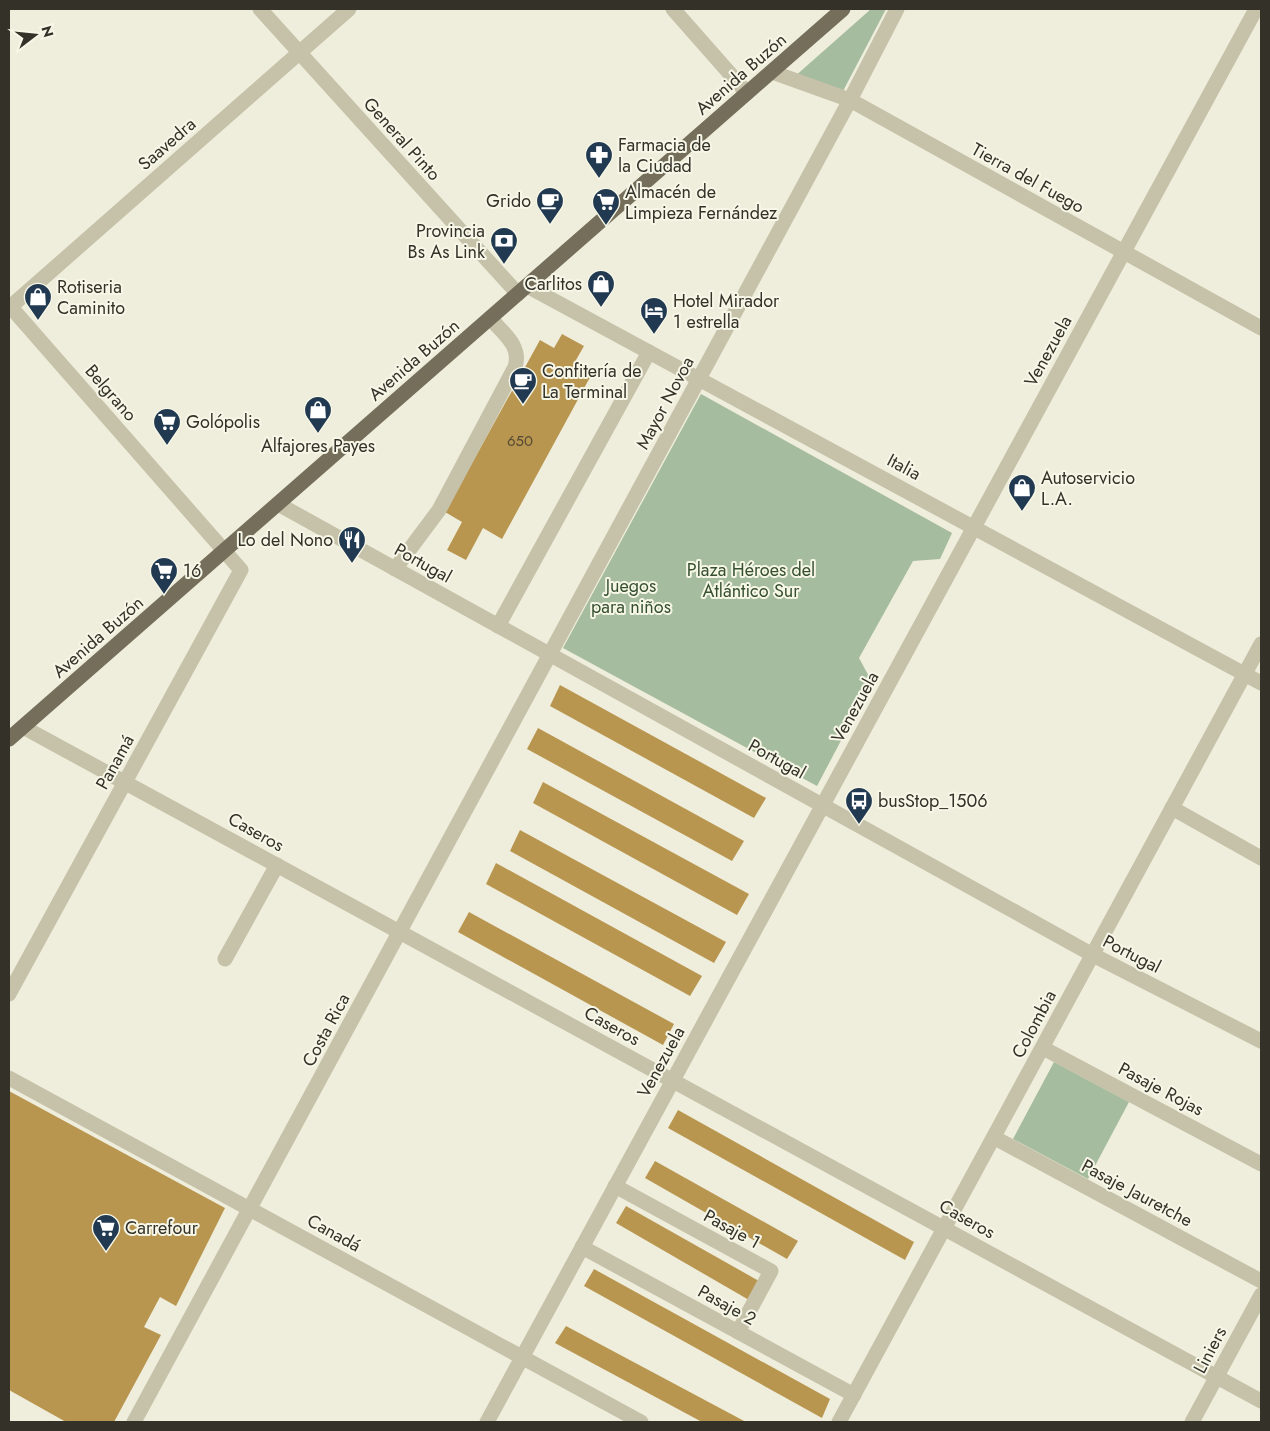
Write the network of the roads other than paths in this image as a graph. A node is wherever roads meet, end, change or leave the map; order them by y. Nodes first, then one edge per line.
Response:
1 (260, 9) edge
2 (349, 9) edge
3 (672, 9) edge
4 (843, 9) edge
5 (897, 9) edge
6 (1256, 9) edge
7 (299, 53) junction
8 (772, 72) junction
9 (747, 94) junction
10 (850, 100) junction
11 (1124, 252) junction
12 (523, 290) junction
13 (9, 307) edge
14 (490, 318) junction
15 (1261, 328) edge
16 (649, 352) junction
17 (700, 378) junction
18 (278, 504) junction
19 (974, 527) junction
20 (224, 551) junction
21 (395, 569) junction
22 (498, 626) junction
23 (1261, 644) edge
24 (550, 655) junction
25 (1245, 674) junction
26 (1261, 683) edge
27 (23, 727) junction
28 (9, 739) edge
29 (125, 782) junction
30 (822, 805) junction
31 (1172, 808) junction
32 (1261, 858) edge
33 (277, 864) junction
34 (400, 932) junction
35 (1092, 955) junction
36 (224, 959) dead end
37 (9, 994) edge
38 (1261, 1041) edge
39 (1043, 1048) junction
40 (9, 1078) edge
41 (673, 1080) junction
42 (995, 1138) junction
43 (1261, 1164) edge
44 (615, 1186) junction
45 (250, 1209) junction
46 (945, 1228) junction
47 (582, 1247) junction
48 (1261, 1281) edge
49 (1261, 1295) edge
50 (738, 1332) junction
51 (522, 1358) junction
52 (1217, 1377) junction
53 (854, 1395) junction
54 (1261, 1401) edge
55 (134, 1422) edge
56 (487, 1422) edge
57 (640, 1422) edge
58 (839, 1422) edge
59 (1192, 1422) edge

1 - 7 street, General Pinto
2 - 7 street, Saavedra
3 - 9 street
4 - 8 main road, Avenida Buzón
5 - 10 street, Mayor Novoa
6 - 11 street, Venezuela
7 - 12 street, General Pinto
7 - 13 street, Saavedra
8 - 9 main road, Avenida Buzón
8 - 10 street, Tierra del Fuego
9 - 12 main road, Avenida Buzón
10 - 11 street, Tierra del Fuego
10 - 17 street, Mayor Novoa
11 - 15 street, Tierra del Fuego
11 - 19 street, Venezuela
12 - 14 main road, Avenida Buzón
12 - 16 street, Italia
13 - 20 street, Belgrano
14 - 18 main road, Avenida Buzón
14 - 21 street
16 - 17 street, Italia
16 - 22 street
17 - 19 street, Italia
17 - 24 street, Mayor Novoa
18 - 20 main road, Avenida Buzón
18 - 21 street, Portugal
19 - 25 street, Italia
19 - 30 street, Venezuela
20 - 27 main road, Avenida Buzón
20 - 29 street, Panamá
21 - 22 street, Portugal
22 - 24 street, Portugal
23 - 25 street, Colombia
24 - 30 street, Portugal
24 - 34 street, Costa Rica
25 - 26 street, Italia
25 - 31 street, Colombia
27 - 28 main road, Avenida Buzón
27 - 29 street, Caseros
29 - 33 street, Caseros
29 - 37 street, Panamá
30 - 35 street, Portugal
30 - 41 street, Venezuela
31 - 32 street
31 - 35 street, Colombia
33 - 34 street, Caseros
33 - 36 street
34 - 41 street, Caseros
34 - 45 street, Costa Rica
35 - 38 street, Portugal
35 - 39 street, Colombia
39 - 42 street, Colombia
39 - 43 street, Pasaje Rojas
40 - 45 street, Canadá
41 - 44 street, Venezuela
41 - 46 street, Caseros
42 - 46 street, Colombia
42 - 48 street, Pasaje Jauretche
44 - 47 street, Venezuela
44 - 50 street, Pasaje 1
45 - 51 street, Canadá
45 - 55 street, Costa Rica
46 - 52 street, Caseros
46 - 53 street, Colombia
47 - 50 street, Pasaje 2
47 - 51 street, Venezuela
49 - 52 street, Liniers
50 - 53 street, Pasaje 2
51 - 56 street, Venezuela
51 - 57 street, Canadá
52 - 54 street, Caseros
52 - 59 street, Liniers
53 - 58 street, Colombia

